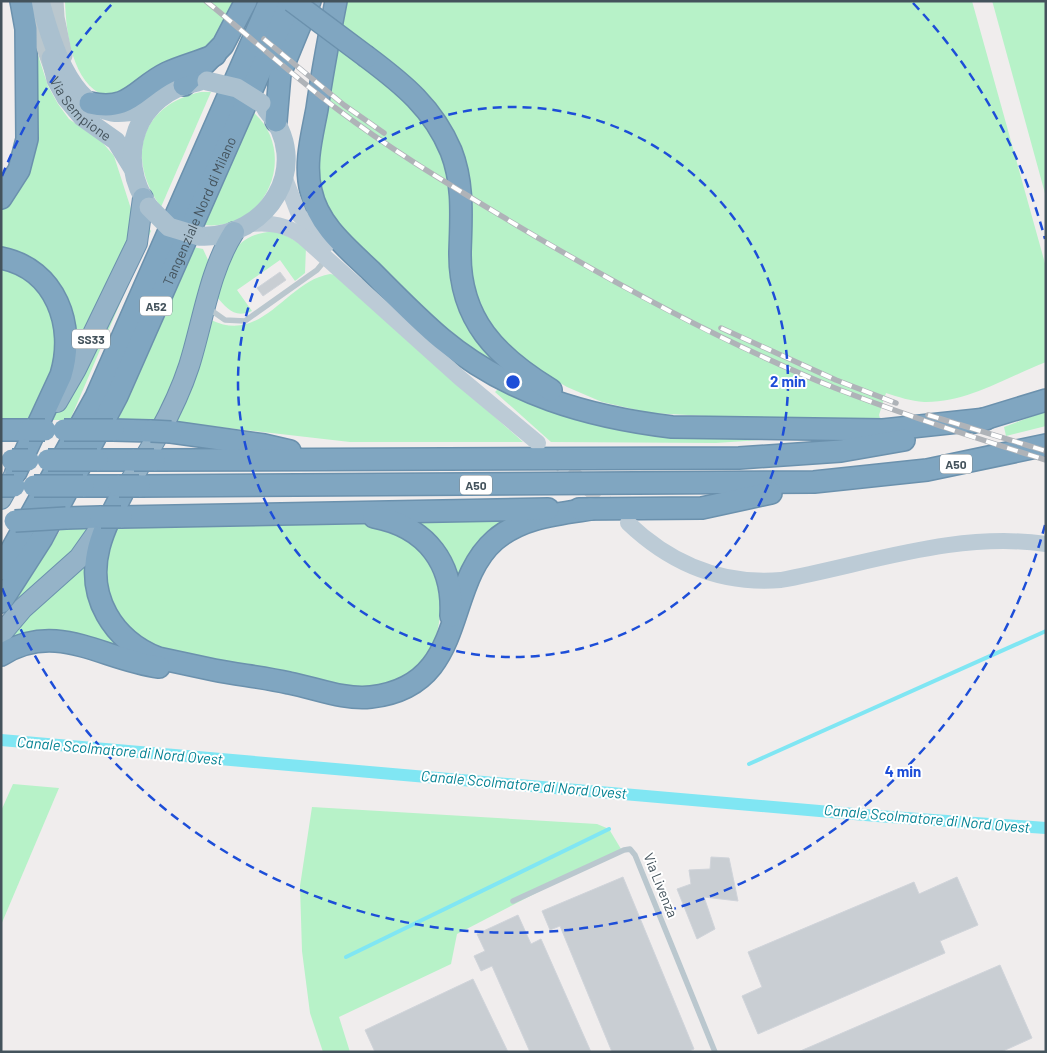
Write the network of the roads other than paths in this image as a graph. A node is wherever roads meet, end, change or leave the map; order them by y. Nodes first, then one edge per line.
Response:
1 (14, 1) edge
2 (21, 1) edge
3 (28, 1) edge
4 (40, 1) edge
5 (56, 1) edge
6 (246, 1) edge
7 (270, 1) edge
8 (292, 1) edge
9 (310, 1) edge
10 (336, 1) edge
11 (215, 55) junction
12 (27, 75) junction
13 (63, 78) junction
14 (184, 85) junction
15 (90, 103) junction
16 (27, 107) junction
17 (150, 108) junction
18 (276, 122) junction
19 (132, 168) junction
20 (284, 176) junction
21 (1, 186) edge
22 (1, 198) edge
23 (146, 202) junction
24 (242, 228) junction
25 (1, 258) edge
26 (327, 258) junction
27 (358, 272) junction
28 (206, 306) junction
29 (411, 311) junction
30 (1046, 400) edge
31 (594, 415) junction
32 (986, 419) junction
33 (519, 426) junction
34 (1, 430) edge
35 (538, 443) tunnel mouth
36 (1046, 445) edge
37 (321, 459) junction
38 (17, 475) edge
39 (814, 482) junction
40 (127, 488) junction
41 (591, 509) junction
42 (305, 513) junction
43 (9, 519) edge
44 (628, 523) tunnel mouth
45 (1046, 544) edge
46 (1, 569) edge
47 (1, 602) edge
48 (1, 634) edge
49 (448, 639) junction
50 (1, 655) edge
51 (215, 670) junction
52 (513, 901) dead end
53 (715, 1052) edge

1 - 12 highway
2 - 12 highway
3 - 13 street
4 - 13 main road, Via Sempione
5 - 13 street
6 - 11 highway
7 - 46 highway, Tangenziale Nord di Milano / A52
8 - 31 highway, bridge
8 - 47 highway, Tangenziale Nord di Milano / A52
9 - 18 highway
10 - 29 highway
11 - 14 highway
11 - 15 highway
12 - 16 highway
13 - 15 main road, Via Sempione
13 - 19 main road, Via Sempione
14 - 17 main road, Via Sempione / SS33
14 - 18 main road, Via Sempione / SS33, bridge
15 - 17 main road, Via Sempione
16 - 21 highway
16 - 22 highway
17 - 19 main road, Via Sempione / SS33
18 - 20 main road, SS33
19 - 23 main road, SS33
20 - 24 main road, SS33
20 - 27 main road
23 - 24 main road, SS33, bridge
23 - 38 highway, SS33
24 - 26 main road
24 - 28 highway, SS33
25 - 38 highway
26 - 28 lane
26 - 33 main road
27 - 29 main road
27 - 33 main road
28 - 40 highway, SS33
29 - 31 highway
30 - 32 highway, A50
31 - 32 highway
32 - 37 highway, A50
33 - 35 main road
34 - 37 highway, bridge
36 - 39 highway, A50
37 - 38 highway, A50, bridge
38 - 40 highway, A50, bridge
39 - 40 highway, A50
39 - 41 highway
40 - 48 highway, SS33
40 - 51 highway
41 - 42 highway
41 - 49 highway
42 - 43 highway, bridge
42 - 49 highway
44 - 45 main road
49 - 51 highway
50 - 51 highway
52 - 53 lane, Via Livenza

